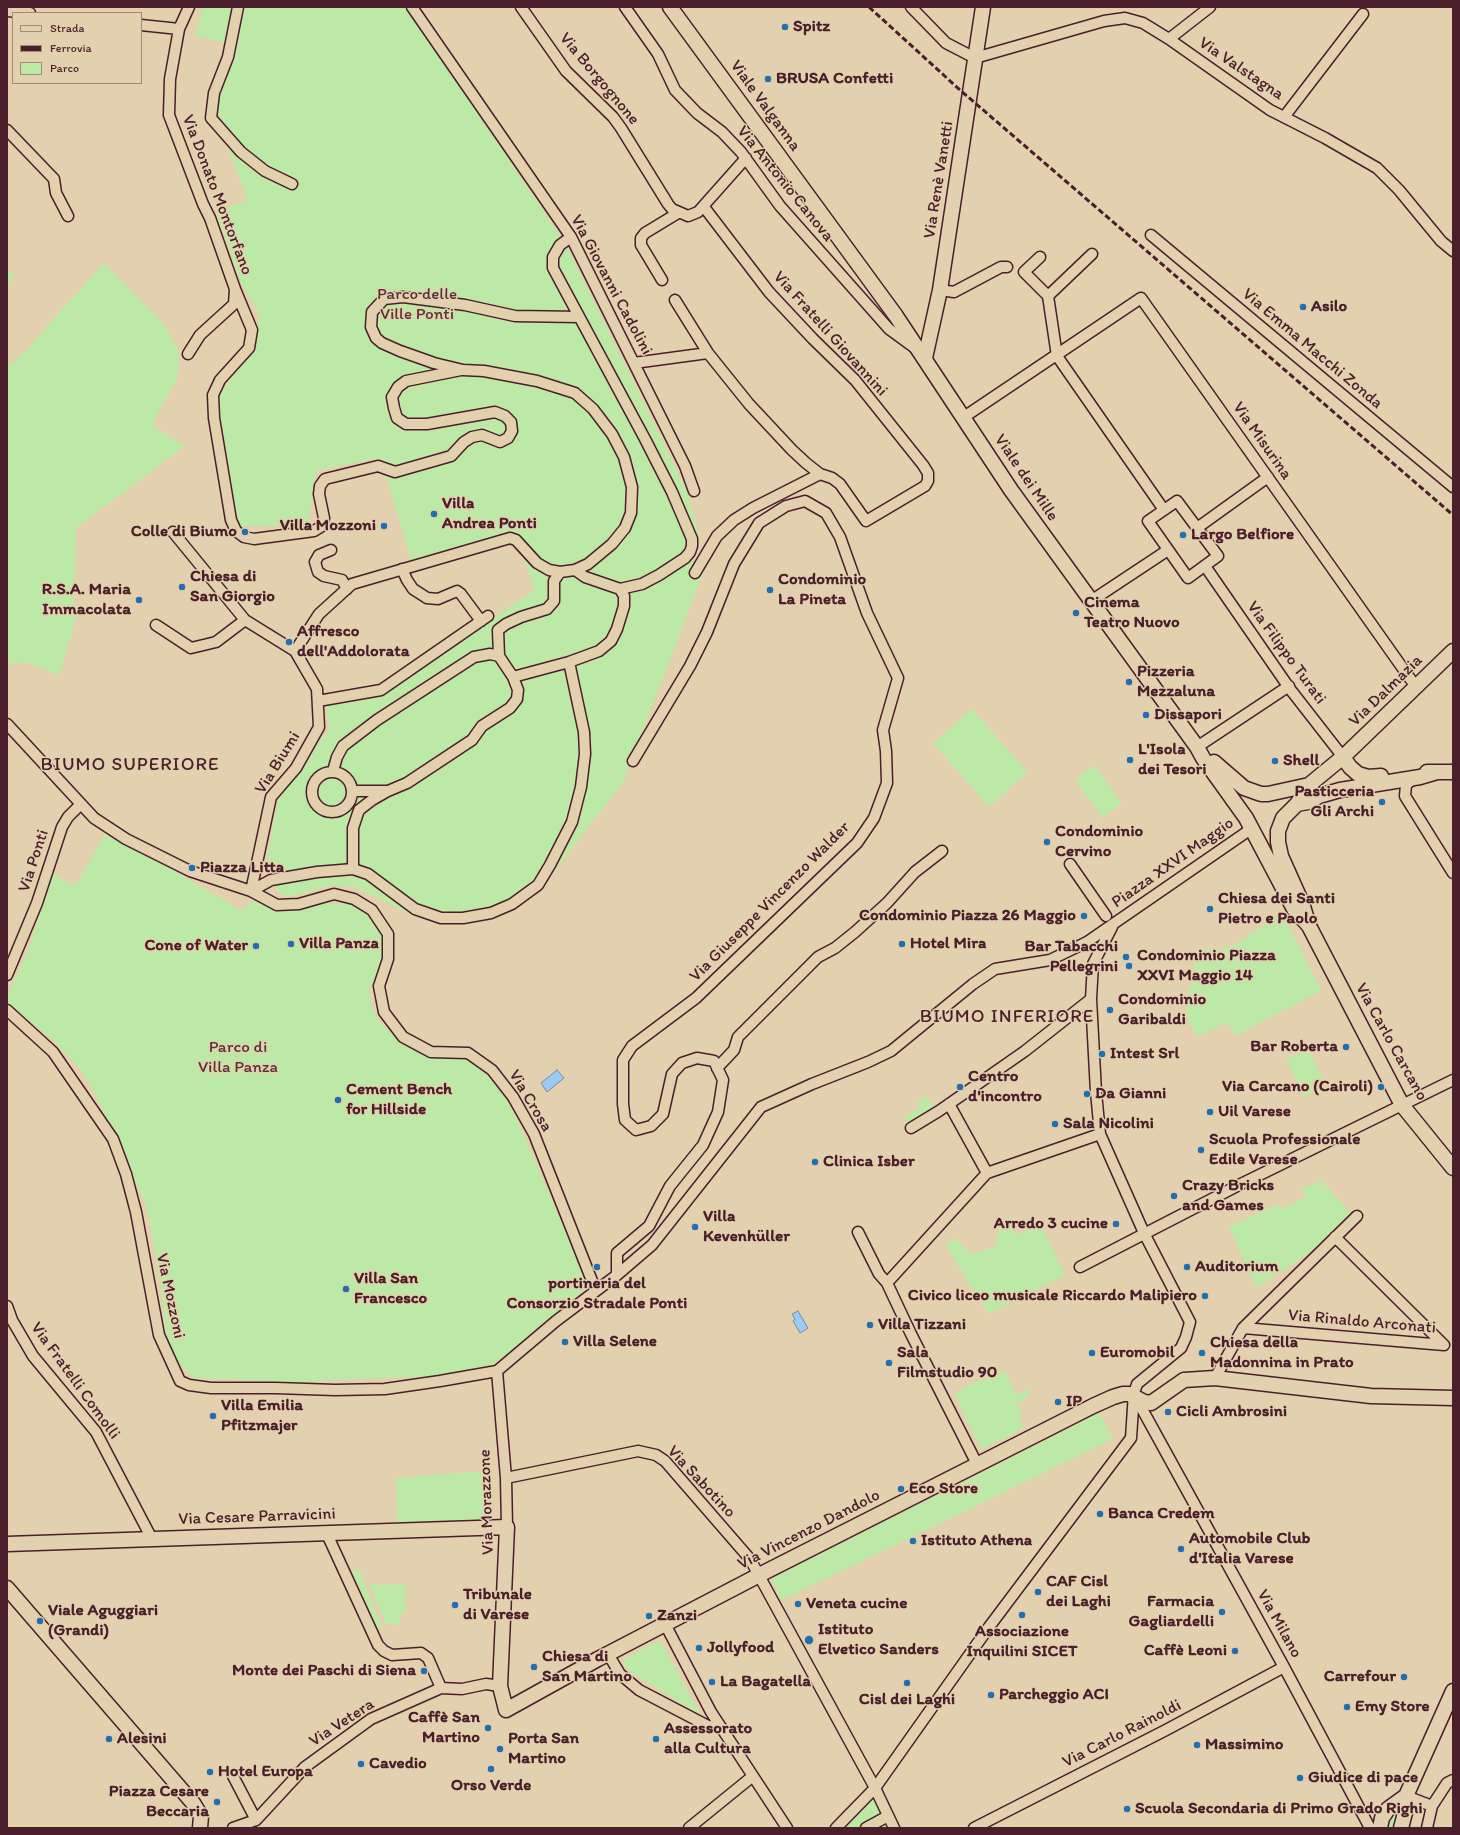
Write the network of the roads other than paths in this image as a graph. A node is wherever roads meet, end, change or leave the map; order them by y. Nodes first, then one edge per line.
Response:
1 (189, 7) edge
2 (238, 7) edge
3 (412, 7) edge
4 (521, 7) edge
5 (625, 7) edge
6 (670, 7) edge
7 (911, 7) edge
8 (983, 7) edge
9 (1210, 7) edge
10 (7, 11) edge
11 (18, 12) edge
12 (1363, 14) dead end
13 (142, 25) edge
14 (179, 29) junction
15 (1169, 39) junction
16 (976, 58) junction
17 (1284, 117) junction
18 (7, 130) edge
19 (746, 158) junction
20 (292, 184) dead end
21 (704, 207) junction
22 (678, 213) junction
23 (68, 216) dead end
24 (830, 225) joint
25 (1151, 235) dead end
26 (571, 237) junction
27 (1453, 251) edge
28 (1092, 254) dead end
29 (1040, 257) dead end
30 (1007, 267) dead end
31 (662, 280) dead end
32 (235, 289) junction
33 (940, 290) junction
34 (1048, 296) junction
35 (675, 300) dead end
36 (579, 317) junction
37 (708, 353) junction
38 (188, 354) dead end
39 (923, 355) junction
40 (1057, 356) junction
41 (634, 363) junction
42 (462, 370) junction
43 (964, 417) junction
44 (820, 474) junction
45 (1268, 477) junction
46 (1453, 487) edge
47 (694, 491) dead end
48 (1164, 510) junction
49 (1196, 528) junction
50 (173, 532) dead end
51 (331, 550) dead end
52 (1168, 550) junction
53 (1205, 566) junction
54 (402, 569) junction
55 (575, 570) junction
56 (560, 572) junction
57 (695, 573) dead end
58 (620, 589) junction
59 (344, 592) junction
60 (1091, 601) junction
61 (245, 620) junction
62 (156, 626) dead end
63 (294, 651) junction
64 (1453, 651) edge
65 (499, 656) junction
66 (569, 662) junction
67 (513, 677) junction
68 (1289, 686) junction
69 (1416, 687) junction
70 (318, 702) junction
71 (7, 724) edge
72 (1197, 748) junction
73 (1343, 757) junction
74 (633, 761) dead end
75 (333, 771) junction
76 (1437, 772) junction
77 (1453, 772) edge
78 (1413, 779) junction
79 (1379, 780) junction
80 (1309, 785) junction
81 (1242, 786) junction
82 (352, 791) junction
83 (388, 791) junction
84 (81, 804) junction
85 (1297, 804) junction
86 (1240, 809) junction
87 (1251, 828) junction
88 (942, 851) dead end
89 (1070, 864) dead end
90 (352, 869) junction
91 (1453, 873) edge
92 (251, 891) junction
93 (1110, 921) junction
94 (1309, 926) junction
95 (7, 976) edge
96 (1091, 999) junction
97 (7, 1010) edge
98 (717, 1068) junction
99 (1453, 1080) edge
100 (949, 1104) junction
101 (1402, 1105) junction
102 (911, 1128) dead end
103 (1100, 1134) junction
104 (1453, 1168) edge
105 (987, 1173) junction
106 (1357, 1216) dead end
107 (858, 1232) dead end
108 (1144, 1233) junction
109 (1335, 1237) junction
110 (1080, 1267) dead end
111 (617, 1275) junction
112 (887, 1282) junction
113 (596, 1291) junction
114 (7, 1306) edge
115 (1243, 1328) junction
116 (497, 1371) junction
117 (1215, 1378) junction
118 (1135, 1396) junction
119 (1453, 1398) edge
120 (977, 1464) junction
121 (506, 1478) junction
122 (507, 1527) junction
123 (326, 1532) junction
124 (152, 1539) junction
125 (7, 1544) edge
126 (759, 1575) junction
127 (7, 1588) edge
128 (665, 1624) junction
129 (608, 1654) junction
130 (1284, 1667) junction
131 (500, 1686) junction
132 (441, 1688) junction
133 (1453, 1691) edge
134 (506, 1710) joint
135 (721, 1727) junction
136 (233, 1776) dead end
137 (753, 1776) junction
138 (1453, 1780) edge
139 (875, 1788) junction
140 (1406, 1796) junction
141 (1432, 1806) junction
142 (888, 1816) junction
143 (256, 1820) junction
144 (200, 1828) edge
145 (233, 1828) edge
146 (689, 1828) edge
147 (787, 1828) edge
148 (836, 1828) edge
149 (866, 1828) edge
150 (894, 1828) edge
151 (974, 1828) edge
152 (1370, 1828) edge
153 (1380, 1828) edge
154 (1401, 1828) edge
155 (1427, 1828) edge

1 - 14 street, Via Donato Montorfano
2 - 20 street
3 - 26 street, Via Giovanni Cadolini
4 - 22 street, Via Borgognone
5 - 19 street, Via Antonio Canova
6 - 24 main road, Viale Valganna
7 - 16 street
8 - 16 main road, Via Renè Vanetti
9 - 15 street
10 - 11 street
12 - 17 street
13 - 14 street
14 - 32 street, Via Donato Montorfano
15 - 16 street, Via Valstagna
15 - 17 street, Via Valstagna
16 - 33 main road, Via Renè Vanetti
17 - 27 street, Via Valstagna
18 - 23 street
19 - 21 street
19 - 39 street, Via Antonio Canova
21 - 22 street
21 - 44 street, Via Fratelli Giovannini
22 - 31 street
24 - 39 main road, Viale dei Mille
25 - 46 street, Via Emma Macchi Zonda
26 - 36 street
26 - 41 street, Via Giovanni Cadolini
28 - 34 street
29 - 34 street
30 - 33 street
32 - 38 street, Via Donato Montorfano
32 - 42 street
33 - 39 main road, Via Renè Vanetti
34 - 40 street
35 - 37 street
36 - 42 street
36 - 58 street
37 - 41 street
37 - 44 street
39 - 43 main road, Viale dei Mille
40 - 43 street, Via Misurina
40 - 45 street, Via Misurina
40 - 48 street
41 - 47 street, Via Giovanni Cadolini
42 - 55 street
43 - 60 main road, Viale dei Mille
44 - 57 street
45 - 49 street
45 - 69 street, Via Misurina
48 - 49 street
48 - 52 street
49 - 53 street
50 - 61 street, Via Biumi
51 - 59 street
52 - 53 street
52 - 60 street
53 - 68 street, Via Filippo Turati
54 - 56 street
54 - 59 street
54 - 70 street
55 - 56 street
55 - 58 street
56 - 65 street
58 - 66 street
59 - 63 street
60 - 72 main road, Viale dei Mille
61 - 62 street
61 - 63 street, Via Biumi
63 - 70 street, Via Biumi
64 - 69 main road, Via Dalmazia
65 - 67 street
65 - 75 street
66 - 67 street
66 - 90 street
67 - 83 street
68 - 72 street
68 - 73 street, Via Filippo Turati
69 - 73 main road, Via Dalmazia
70 - 92 street, Via Biumi
71 - 84 street
72 - 81 main road, Viale dei Mille
72 - 86 main road, Viale dei Mille
73 - 79 main road
73 - 80 main road, Via Dalmazia
74 - 98 street, Via Giuseppe Vincenzo Walder
75 - 82 street
75 - 82 street
76 - 77 main road
76 - 78 main road
76 - 79 main road
78 - 79 main road
78 - 91 street
79 - 85 main road
80 - 81 main road
80 - 85 main road
81 - 86 main road
82 - 83 street
83 - 90 street
84 - 92 street
84 - 95 street, Via Ponti
85 - 94 main road, Via Carlo Carcano
86 - 87 main road, Via Carlo Carcano
87 - 93 street, Piazza XXVI Maggio
87 - 94 main road, Via Carlo Carcano
88 - 98 street
89 - 93 street, Piazza XXVI Maggio
90 - 92 street
92 - 113 street, Via Crosa
93 - 96 street, Piazza XXVI Maggio
93 - 111 street, Piazza XXVI Maggio
94 - 101 main road, Via Carlo Carcano
96 - 100 street
96 - 103 street
97 - 116 street, Via Mozzoni
98 - 111 street
99 - 101 street
100 - 102 street
100 - 105 street
101 - 104 main road, Via Carlo Carcano
101 - 108 street
103 - 105 street
103 - 108 street
105 - 112 street
106 - 109 street, Via Rinaldo Arconati
107 - 112 street
108 - 110 street
108 - 118 street
109 - 115 street, Via Rinaldo Arconati
109 - 115 street, Via Rinaldo Arconati
111 - 113 street
112 - 120 street
113 - 116 street
114 - 124 street, Via Fratelli Comolli
115 - 117 street, Via Rinaldo Arconati
116 - 121 street, Via Morazzone
117 - 118 main road
117 - 119 main road
118 - 120 main road, Via Vincenzo Dandolo
118 - 130 street, Via Milano
118 - 139 street
120 - 126 main road, Via Vincenzo Dandolo
121 - 122 street, Via Morazzone
121 - 126 street, Via Sabotino
122 - 123 main road, Via Cesare Parravicini
122 - 131 main road, Via Morazzone
123 - 124 main road, Via Cesare Parravicini
123 - 132 street
124 - 125 main road, Via Cesare Parravicini
126 - 128 main road, Via Vincenzo Dandolo
126 - 139 street, Via Sabotino
127 - 144 main road
128 - 129 main road, Via Vincenzo Dandolo
128 - 135 street
129 - 134 main road, Via Vincenzo Dandolo
129 - 135 street
130 - 151 street, Via Carlo Rainoldi
130 - 152 street, Via Milano
131 - 132 street
131 - 134 main road, Via Morazzone
132 - 143 street, Via Vetera
133 - 140 main road
135 - 137 street
136 - 143 street
137 - 146 street
137 - 147 street
138 - 141 street
139 - 142 street, Via Sabotino
139 - 148 street
140 - 141 street
140 - 153 main road
140 - 154 main road
141 - 155 street
142 - 149 street
142 - 150 street, Via Sabotino
143 - 145 street

